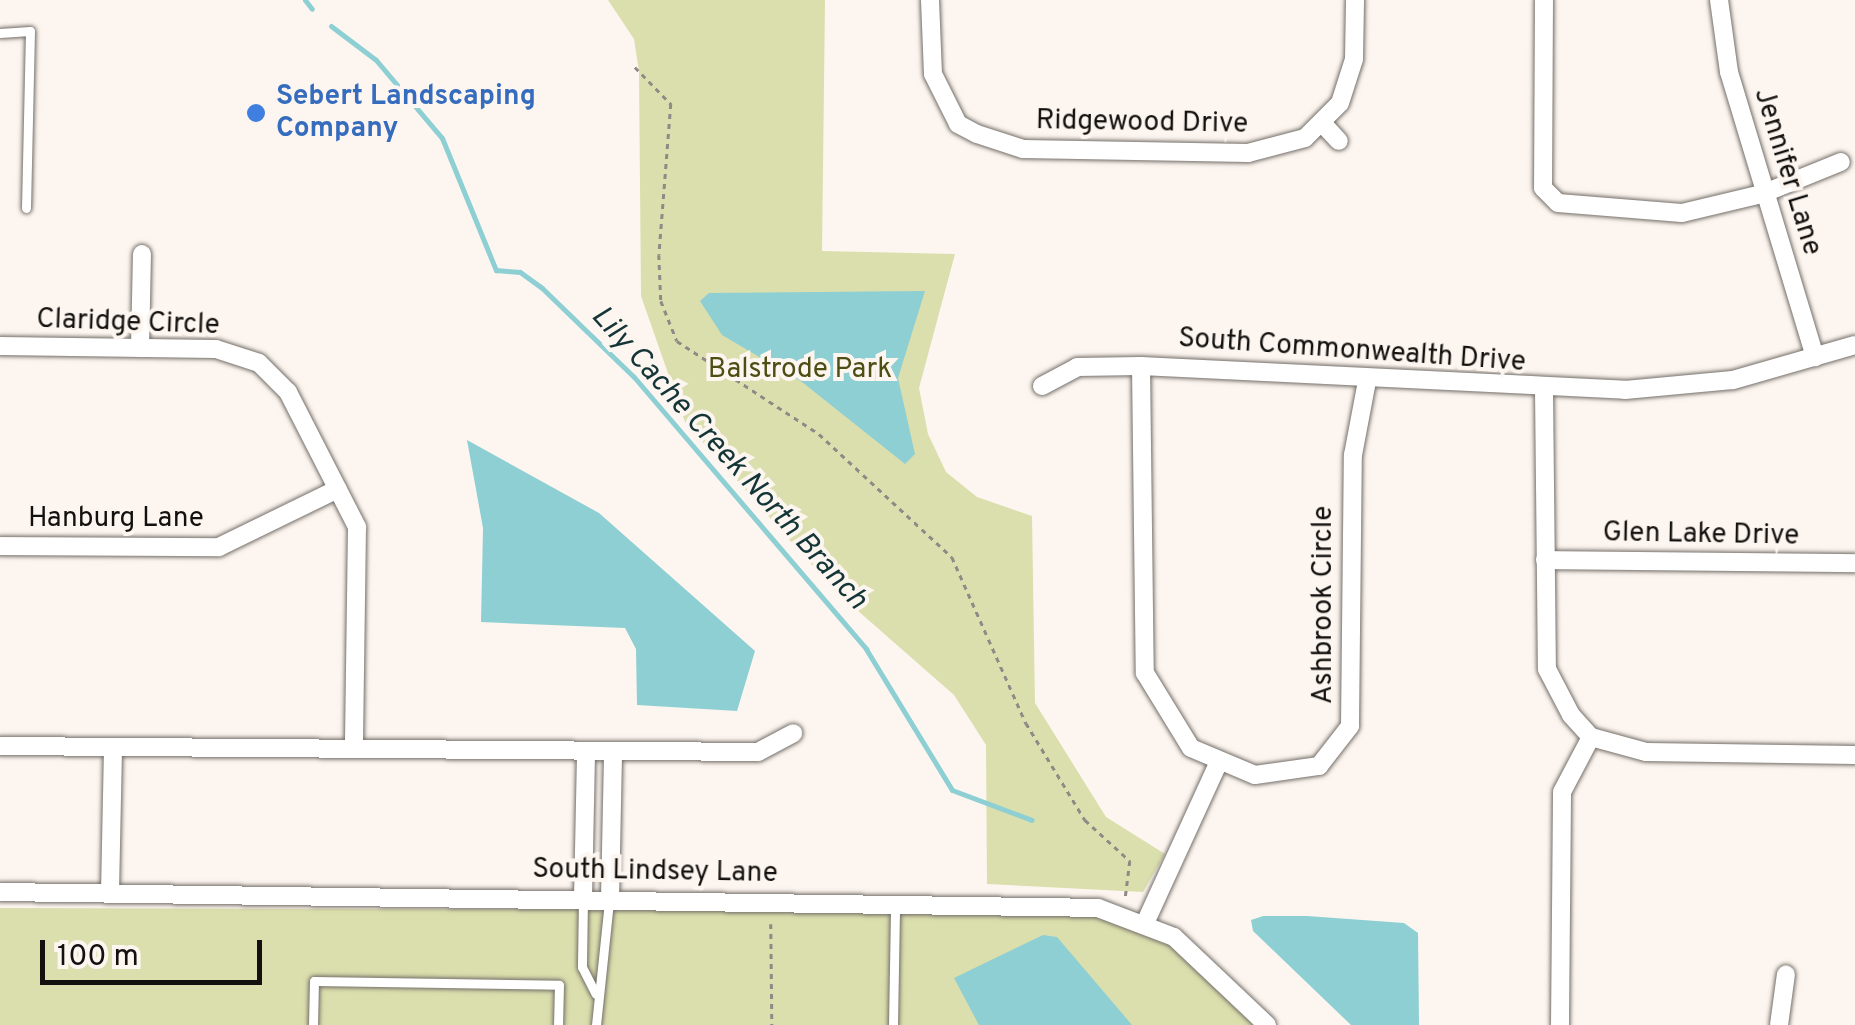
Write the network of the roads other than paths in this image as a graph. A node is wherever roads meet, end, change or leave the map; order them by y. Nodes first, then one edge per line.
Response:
1 (930, 0) edge
2 (1355, 0) edge
3 (1544, 0) edge
4 (1719, 0) edge
5 (0, 33) edge
6 (958, 124) junction
7 (1323, 124) junction
8 (942, 136) dead end
9 (1339, 141) dead end
10 (1841, 162) dead end
11 (1762, 194) junction
12 (26, 208) dead end
13 (142, 254) dead end
14 (0, 346) edge
15 (1855, 346) edge
16 (140, 348) junction
17 (1814, 357) junction
18 (1141, 366) junction
19 (1366, 380) junction
20 (1042, 386) dead end
21 (1544, 390) junction
22 (338, 489) junction
23 (0, 546) edge
24 (1546, 560) junction
25 (1855, 563) edge
26 (793, 733) dead end
27 (1591, 737) junction
28 (0, 746) edge
29 (113, 748) junction
30 (354, 749) junction
31 (586, 751) junction
32 (613, 751) junction
33 (1855, 755) edge
34 (1217, 766) junction
35 (0, 892) edge
36 (110, 892) junction
37 (583, 898) junction
38 (610, 899) junction
39 (895, 903) junction
40 (1146, 921) junction
41 (1786, 974) dead end
42 (596, 994) junction
43 (313, 1025) edge
44 (558, 1025) edge
45 (596, 1025) edge
46 (893, 1025) edge
47 (1267, 1025) edge
48 (1560, 1025) edge
49 (1779, 1025) edge

1 - 6 street
2 - 7 street
3 - 11 street
4 - 11 street, Jennifer Lane
5 - 12 lane
6 - 7 street, Ridgewood Drive
6 - 8 street
7 - 9 street
10 - 11 street
11 - 17 street, Jennifer Lane
13 - 16 street
14 - 16 street, Claridge Circle
15 - 17 street, South Commonwealth Drive
16 - 22 street, Claridge Circle
17 - 21 street, South Commonwealth Drive
18 - 19 street, South Commonwealth Drive
18 - 20 street, South Commonwealth Drive
18 - 34 street
19 - 21 street, South Commonwealth Drive
19 - 34 street, Ashbrook Circle
21 - 24 street
22 - 23 street, Hanburg Lane
22 - 30 street, Claridge Circle
24 - 25 street, Glen Lake Drive
24 - 27 street
26 - 32 street
27 - 33 street
27 - 48 street
28 - 29 street
29 - 30 street
29 - 36 street
30 - 31 street
31 - 32 street
31 - 37 street
32 - 38 street
34 - 40 street
35 - 36 street, South Lindsey Lane
36 - 37 street, South Lindsey Lane
37 - 38 street, South Lindsey Lane
37 - 42 lane
38 - 39 street, South Lindsey Lane
38 - 42 lane
39 - 40 street, South Lindsey Lane
39 - 46 lane
40 - 47 street, South Lindsey Lane
41 - 49 street
42 - 45 lane
43 - 44 lane

